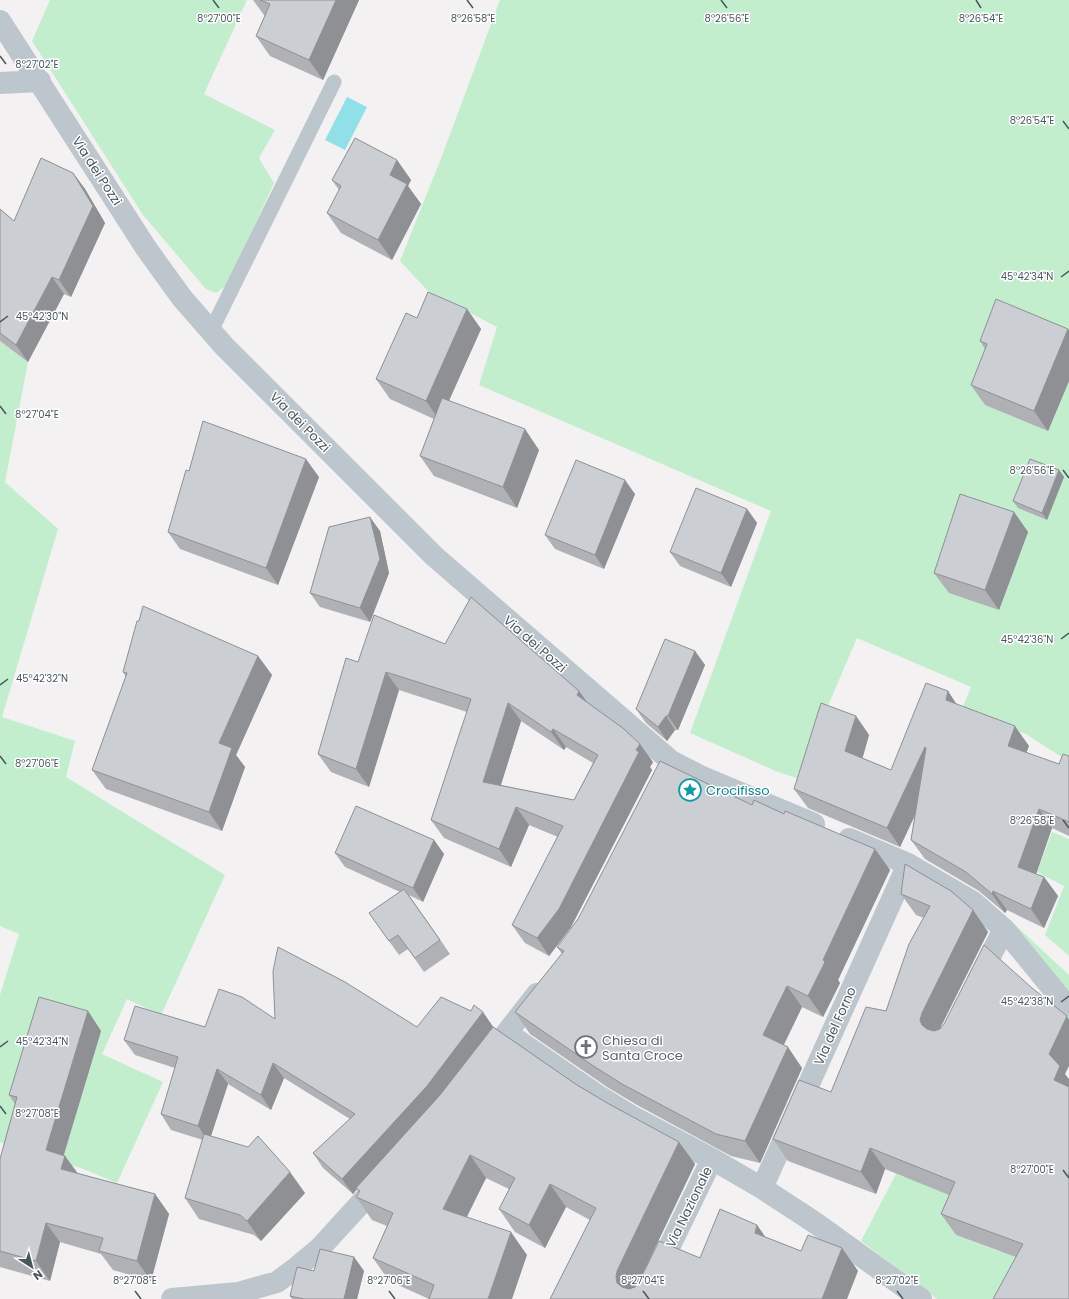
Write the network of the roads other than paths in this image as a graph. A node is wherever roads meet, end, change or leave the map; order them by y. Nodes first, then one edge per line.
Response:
1 (3, 34) edge
2 (40, 81) junction
3 (334, 82) dead end
4 (0, 83) edge
5 (211, 331) junction
6 (670, 761) junction
7 (660, 782) edge
8 (908, 864) junction
9 (1004, 929) junction
10 (549, 977) edge
11 (969, 998) edge
12 (1069, 1005) edge
13 (507, 1033) junction
14 (475, 1074) edge
15 (712, 1159) junction
16 (394, 1167) edge
17 (762, 1188) junction
18 (172, 1299) edge
19 (644, 1299) edge
20 (921, 1299) edge

1 - 2 street, Via dei Pozzi
2 - 4 street
2 - 5 street, Via dei Pozzi
3 - 5 lane
5 - 6 street, Via dei Pozzi
6 - 7 street
6 - 8 street, Via dei Pozzi
8 - 9 street, Via dei Pozzi
8 - 17 street, Via del Forno
9 - 11 street
9 - 12 street, Via dei Pozzi
10 - 13 street
13 - 14 street
13 - 15 street
15 - 17 street
15 - 19 street, Via Nazionale
16 - 18 street
17 - 20 street

